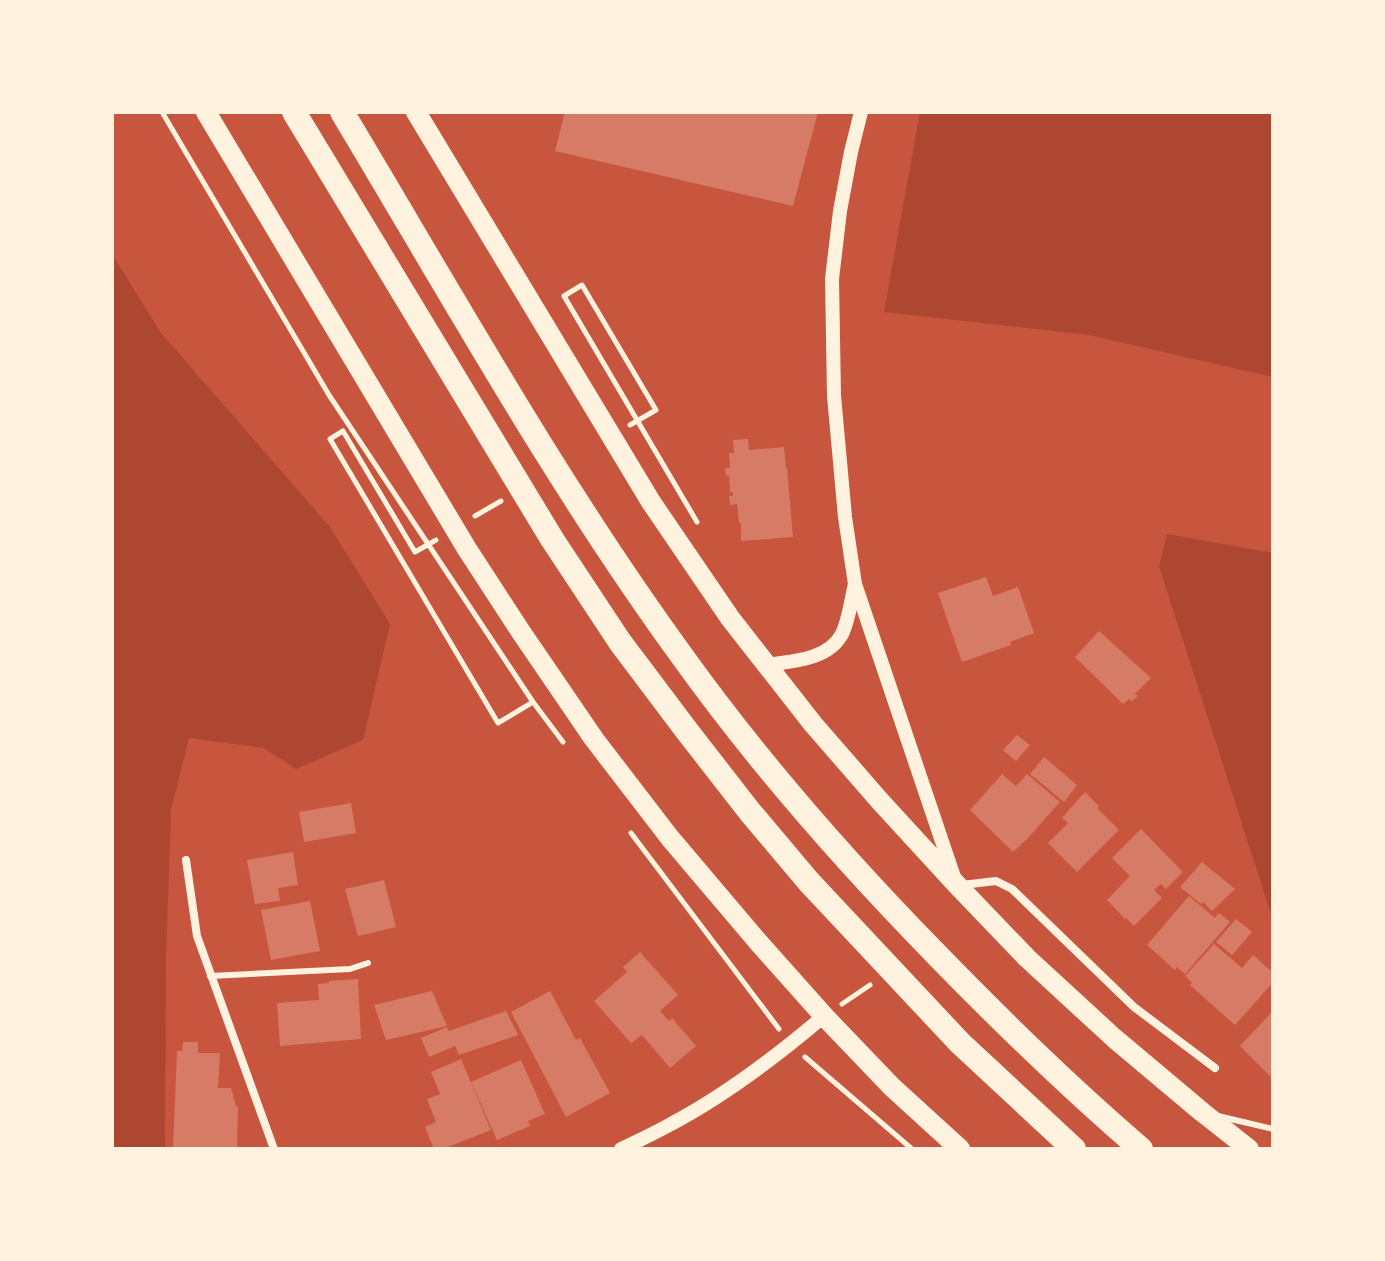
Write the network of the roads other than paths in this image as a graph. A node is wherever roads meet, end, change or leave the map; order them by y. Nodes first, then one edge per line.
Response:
1 (206, 112) edge
2 (294, 112) edge
3 (342, 112) edge
4 (416, 112) edge
5 (861, 112) edge
6 (855, 584) junction
7 (767, 665) junction
8 (186, 860) dead end
9 (957, 885) junction
10 (368, 963) dead end
11 (210, 976) junction
12 (824, 1016) junction
13 (1215, 1068) dead end
14 (1202, 1112) junction
15 (1273, 1129) edge
16 (274, 1149) edge
17 (621, 1149) edge
18 (960, 1149) edge
19 (1074, 1149) edge
20 (1141, 1149) edge
21 (1249, 1149) edge

1 - 12 main road
2 - 19 highway
3 - 20 highway
4 - 7 main road
5 - 6 street
6 - 7 street
6 - 9 street
7 - 9 main road
8 - 11 street
9 - 13 street
9 - 14 main road
10 - 11 lane
11 - 16 street
12 - 17 street
12 - 18 main road
14 - 15 lane
14 - 21 main road

